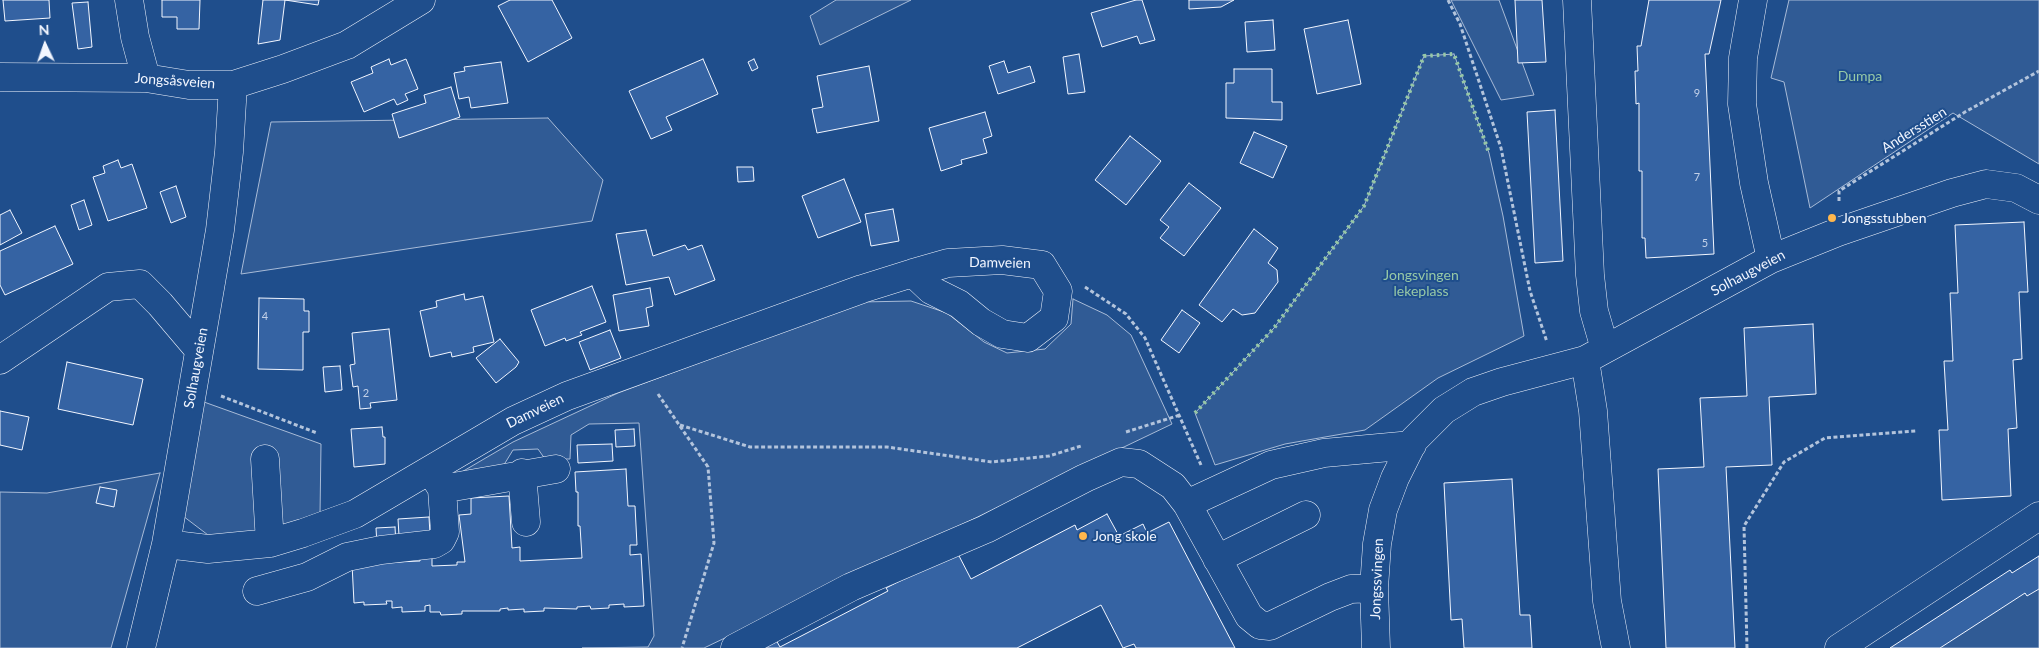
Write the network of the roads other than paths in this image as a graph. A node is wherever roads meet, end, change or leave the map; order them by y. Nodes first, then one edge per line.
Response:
1 (129, 0) edge
2 (421, 0) edge
3 (1577, 0) edge
4 (1753, 0) edge
5 (0, 78) edge
6 (146, 78) junction
7 (233, 85) junction
8 (2039, 200) edge
9 (1771, 259) junction
10 (913, 273) junction
11 (199, 350) junction
12 (1595, 354) junction
13 (0, 360) edge
14 (1412, 445) junction
15 (265, 459) dead end
16 (556, 469) dead end
17 (522, 473) junction
18 (436, 479) junction
19 (1187, 504) junction
20 (1306, 515) dead end
21 (2039, 516) edge
22 (526, 522) dead end
23 (270, 543) junction
24 (166, 544) junction
25 (1217, 559) junction
26 (1374, 588) junction
27 (257, 591) dead end
28 (141, 648) edge
29 (735, 648) edge
30 (1376, 648) edge
31 (1616, 648) edge
32 (1840, 648) edge

1 - 6 street
2 - 7 street, Jongsåsveien
3 - 12 street
4 - 9 street
5 - 6 street, Jongsåsveien
6 - 7 street, Jongsåsveien
7 - 11 street, Solhaugveien
8 - 9 street, Solhaugveien
9 - 12 street, Solhaugveien
10 - 10 street, Damveien
10 - 18 street, Damveien
11 - 13 street
11 - 24 street, Solhaugveien
12 - 14 street, Jongssvingen
12 - 31 street
14 - 19 street
14 - 26 street, Jongssvingen
15 - 23 street
16 - 17 street
17 - 18 street
17 - 22 street
18 - 23 street, Damveien
18 - 27 street
19 - 25 street
19 - 29 street
20 - 25 street
21 - 32 street
23 - 24 street, Damveien
24 - 28 street, Solhaugveien
25 - 26 street
26 - 30 street, Jongssvingen

